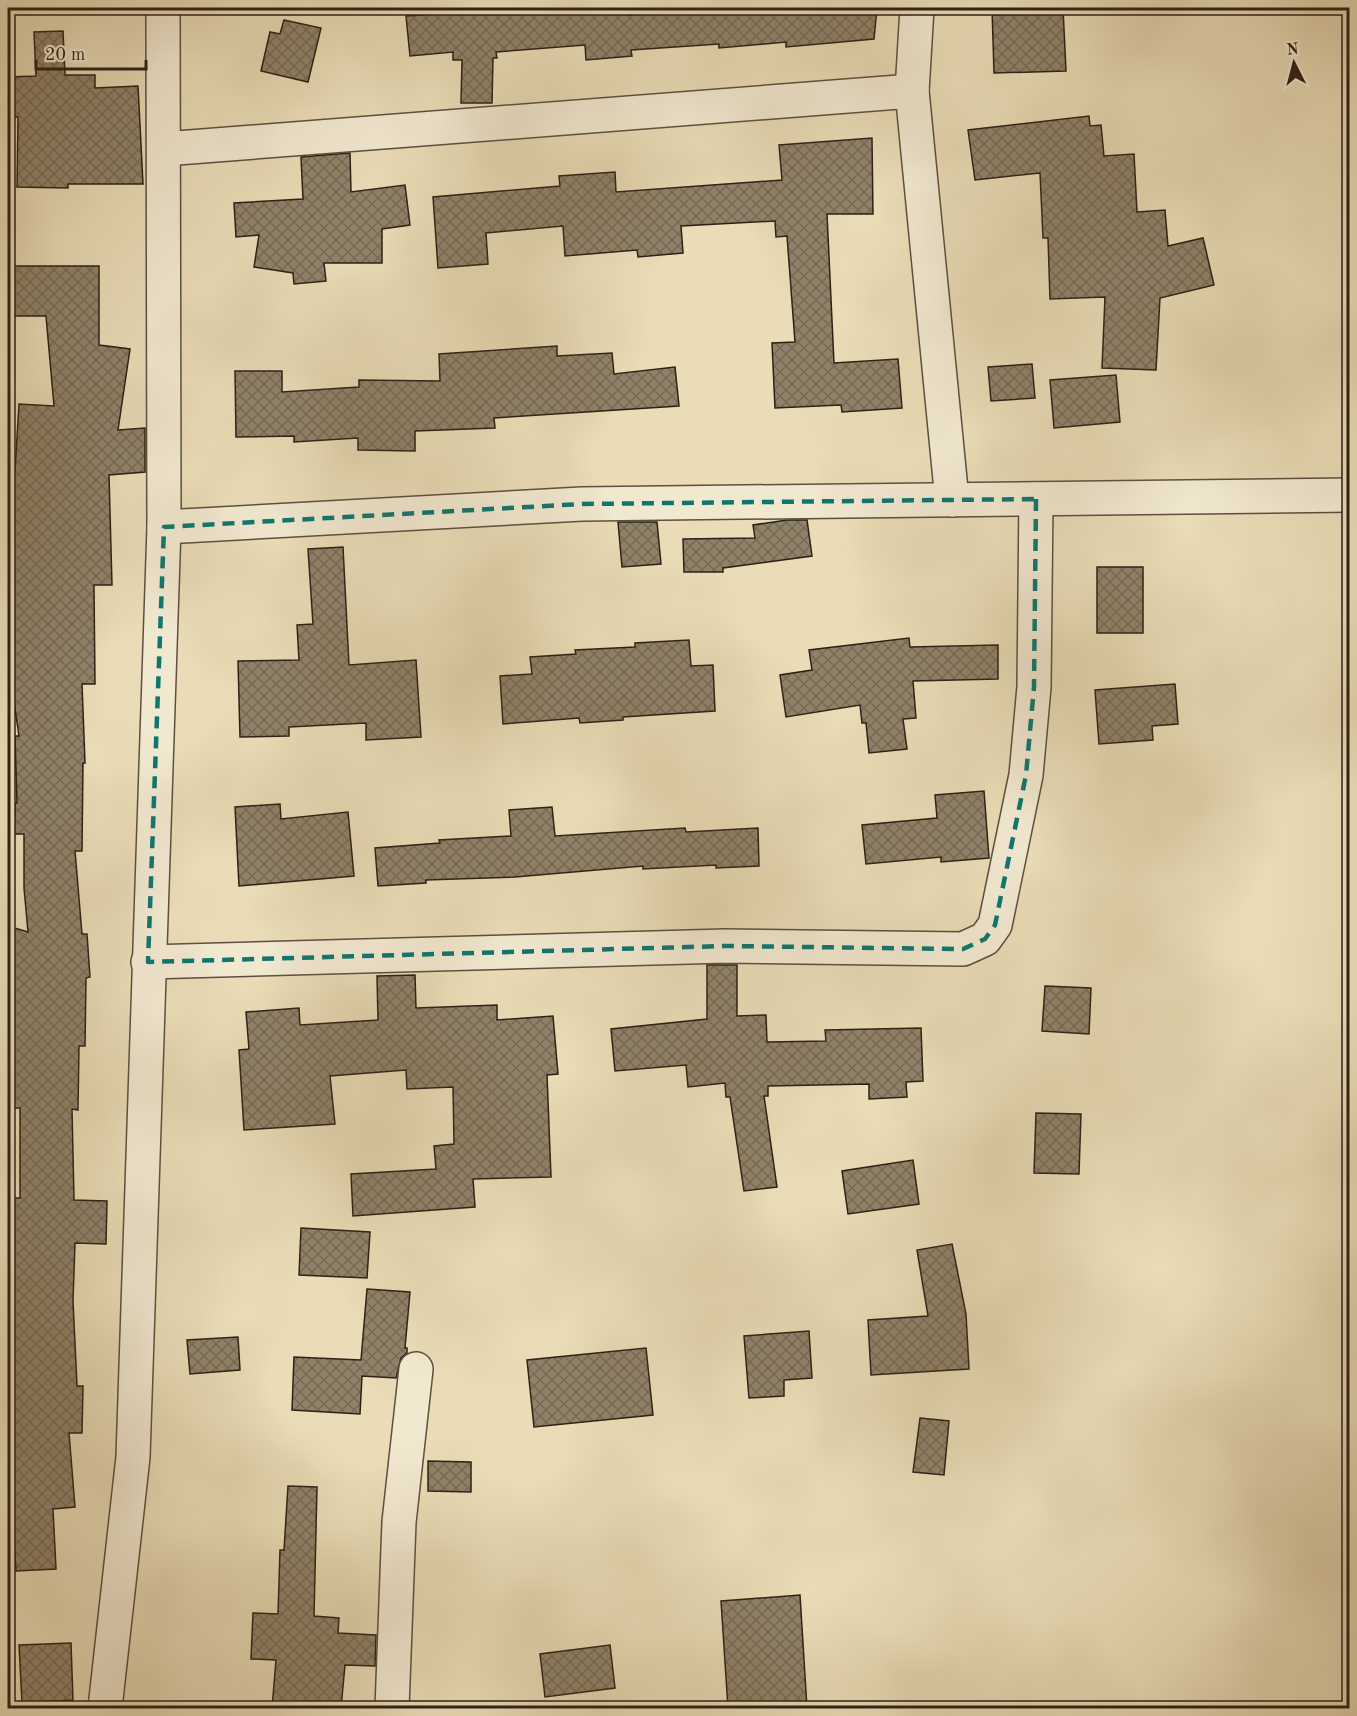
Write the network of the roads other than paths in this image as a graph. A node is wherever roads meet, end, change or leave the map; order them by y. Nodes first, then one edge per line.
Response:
1 (163, 8) edge
2 (917, 8) edge
3 (912, 91) junction
4 (164, 149) junction
5 (1350, 495) edge
6 (1036, 499) junction
7 (952, 500) junction
8 (164, 527) junction
9 (147, 962) junction
10 (416, 1369) dead end
11 (105, 1708) edge
12 (392, 1708) edge

1 - 4 street
2 - 3 street
3 - 4 street
3 - 7 street
4 - 8 street
5 - 6 street
6 - 7 street
6 - 9 street
7 - 8 street
8 - 9 street
9 - 11 street
10 - 12 street

